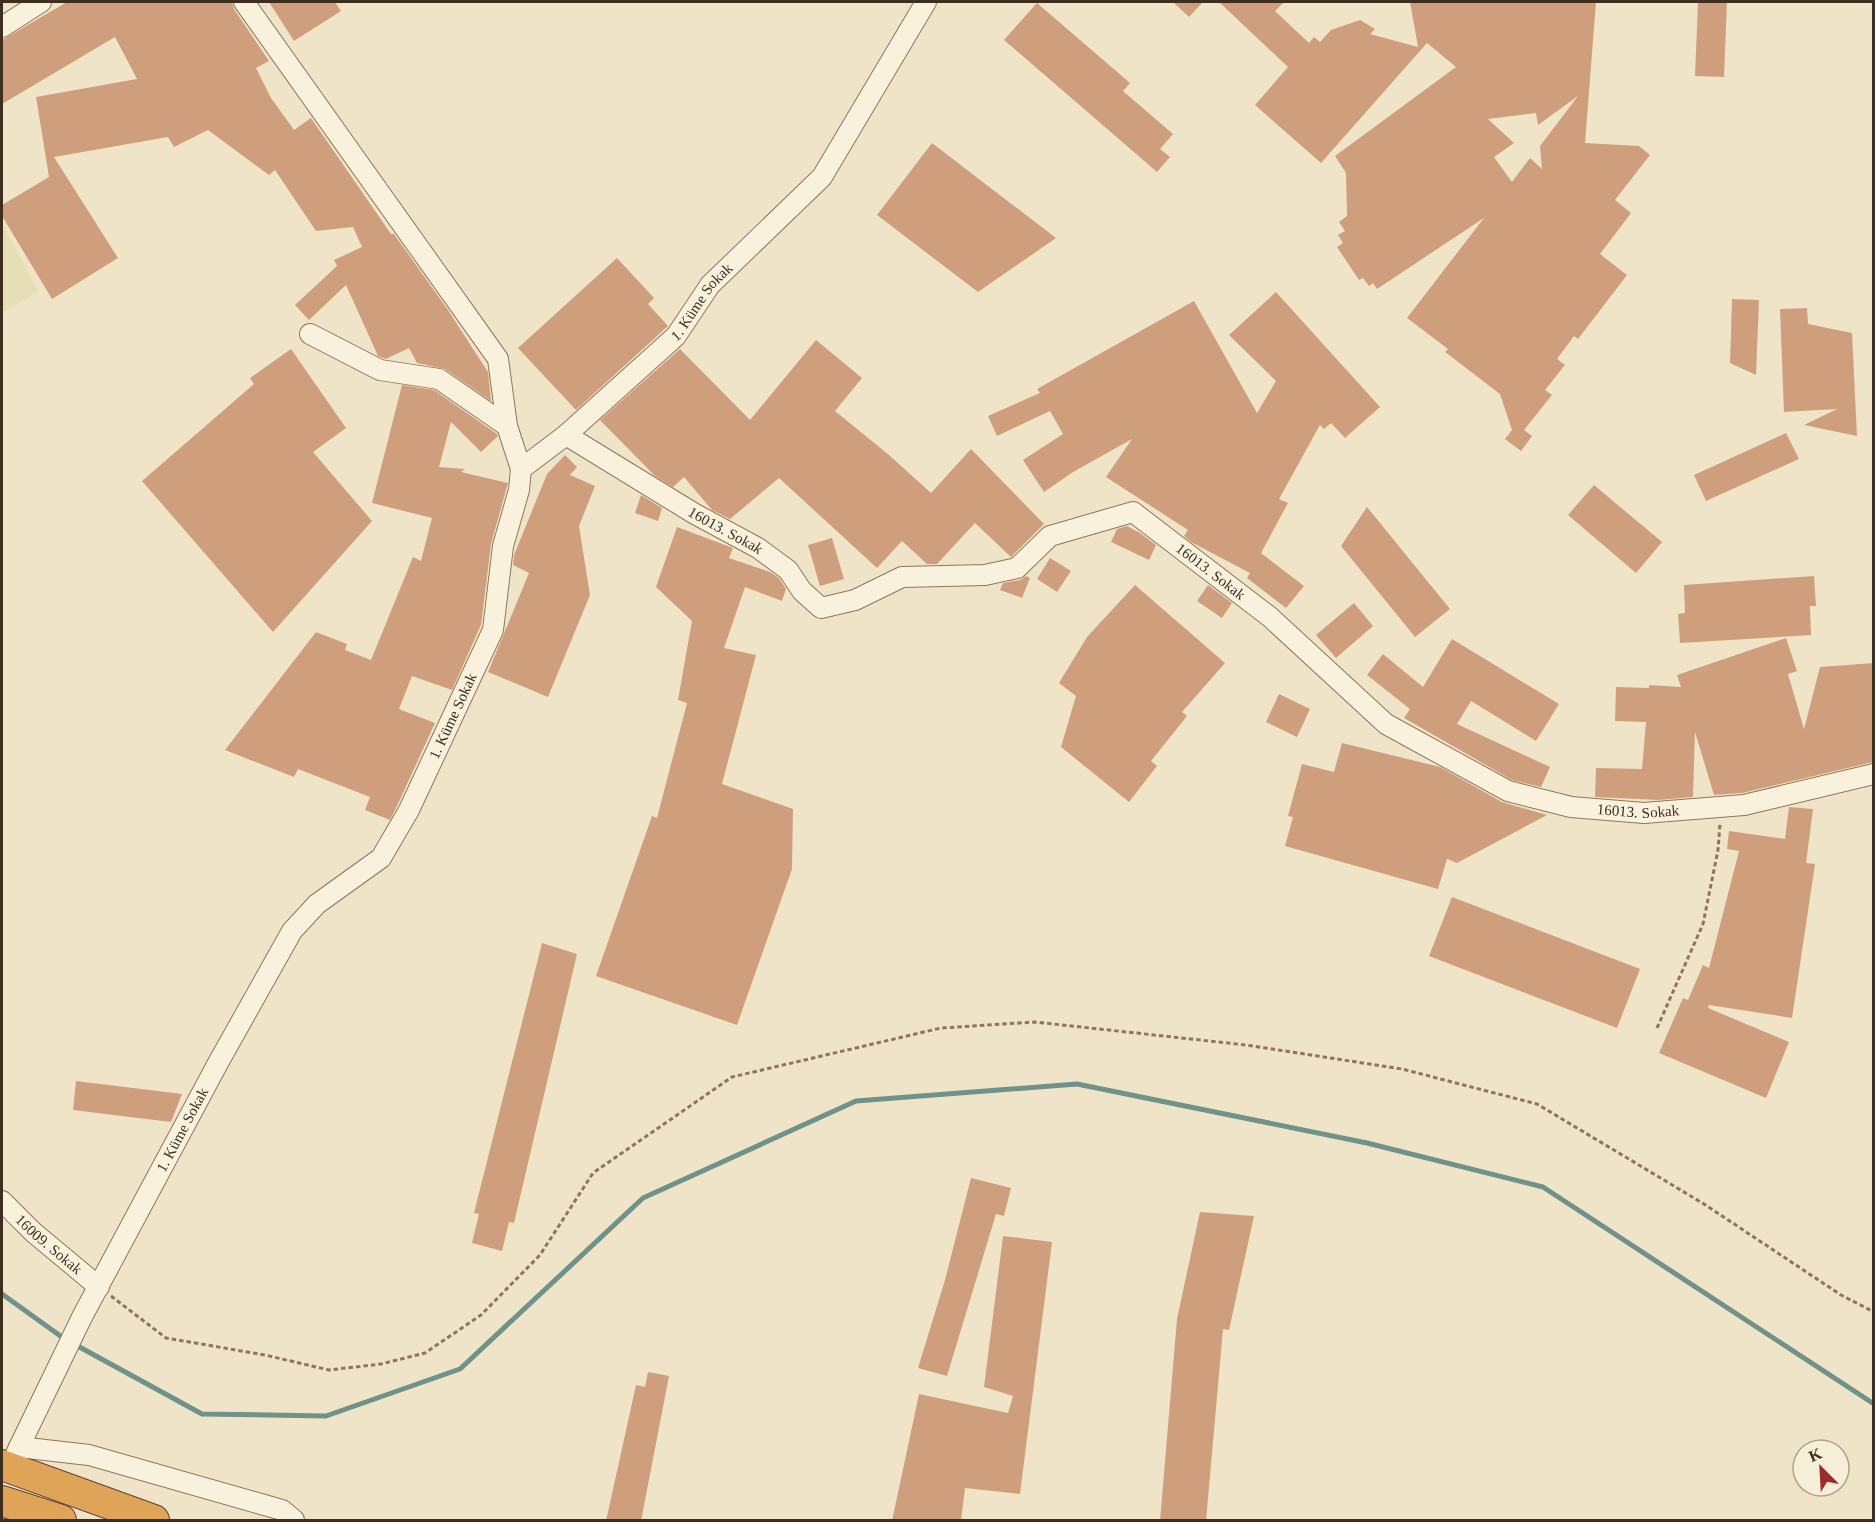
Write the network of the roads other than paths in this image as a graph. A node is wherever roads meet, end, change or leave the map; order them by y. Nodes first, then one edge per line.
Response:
1 (41, 2) edge
2 (244, 2) edge
3 (926, 2) edge
4 (2, 27) edge
5 (310, 334) dead end
6 (507, 426) junction
7 (566, 435) junction
8 (521, 469) junction
9 (1874, 774) edge
10 (2, 1202) edge
11 (99, 1287) junction
12 (10, 1460) edge
13 (2, 1501) edge
14 (2, 1511) edge
15 (19, 1521) edge
16 (61, 1521) edge
17 (154, 1521) edge
18 (294, 1521) edge

1 - 4 street
2 - 6 street
3 - 7 street, 1. Küme Sokak
5 - 6 street
6 - 8 street
7 - 8 street, 1. Küme Sokak
7 - 9 street, 16013. Sokak
8 - 11 street, 1. Küme Sokak
10 - 11 street, 16009. Sokak
11 - 12 street, 1. Küme Sokak
12 - 17 highway
12 - 18 street
13 - 16 highway
14 - 15 street

